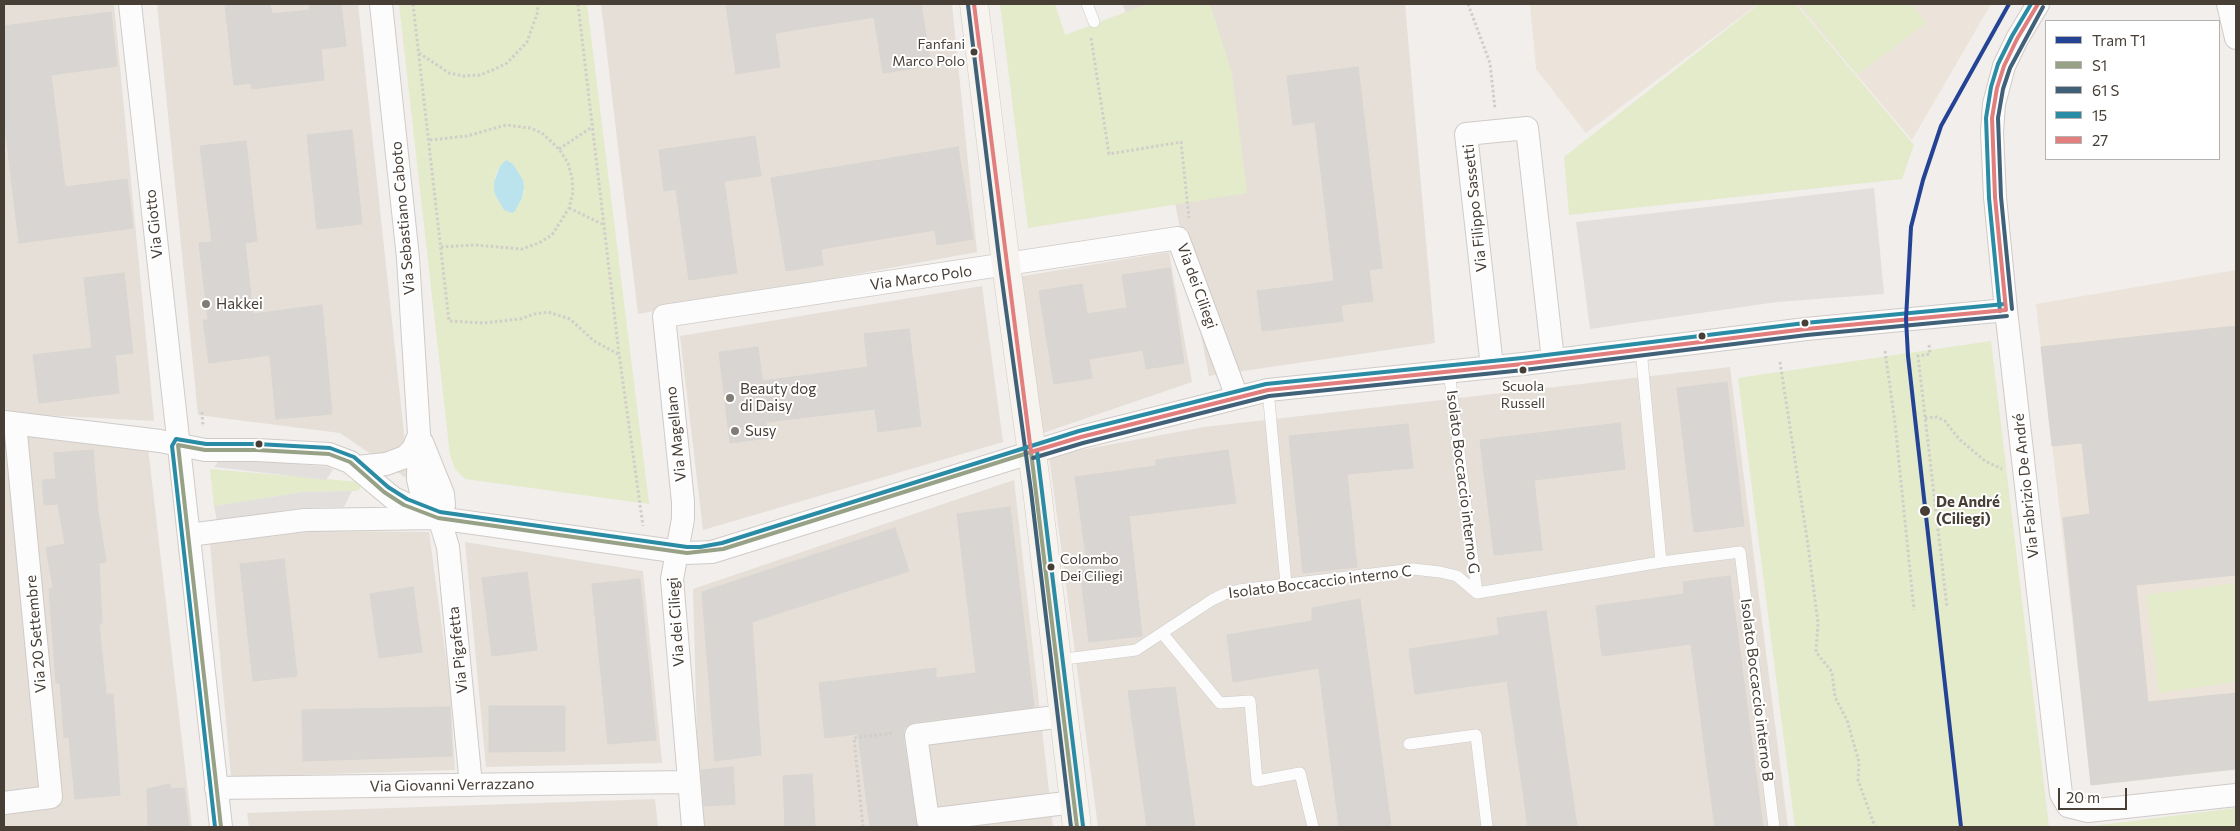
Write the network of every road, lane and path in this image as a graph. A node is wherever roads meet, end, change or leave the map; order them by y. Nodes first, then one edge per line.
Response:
1 (130, 4) edge
2 (381, 4) edge
3 (413, 4) edge
4 (537, 4) edge
5 (578, 4) edge
6 (974, 4) edge
7 (1087, 4) edge
8 (1468, 4) edge
9 (2038, 4) edge
10 (2228, 4) edge
11 (1094, 22) joint
12 (2236, 38) edge
13 (418, 53) junction
14 (592, 127) junction
15 (1497, 131) junction
16 (430, 140) junction
17 (559, 149) junction
18 (569, 208) junction
19 (603, 224) junction
20 (1178, 238) junction
21 (441, 247) junction
22 (1006, 265) junction
23 (2006, 310) junction
24 (664, 316) joint
25 (1929, 346) dead end
26 (1641, 349) junction
27 (1885, 352) dead end
28 (619, 354) junction
29 (1554, 360) junction
30 (1780, 362) dead end
31 (1492, 367) junction
32 (1449, 371) junction
33 (1268, 390) junction
34 (1237, 397) junction
35 (202, 412) dead end
36 (1925, 418) junction
37 (10, 422) edge
38 (204, 433) dead end
39 (419, 434) junction
40 (178, 445) junction
41 (1031, 452) junction
42 (2008, 472) dead end
43 (364, 474) junction
44 (347, 518) junction
45 (438, 518) junction
46 (643, 526) dead end
47 (188, 534) junction
48 (677, 551) junction
49 (1661, 562) junction
50 (1286, 584) junction
51 (1477, 593) junction
52 (1947, 607) dead end
53 (1914, 610) dead end
54 (1162, 633) junction
55 (1057, 660) junction
56 (1063, 716) junction
57 (916, 735) junction
58 (1409, 744) dead end
59 (688, 782) junction
60 (471, 785) junction
61 (216, 788) junction
62 (2236, 795) edge
63 (4, 803) edge
64 (1075, 815) edge
65 (221, 827) edge
66 (693, 827) edge
67 (862, 827) edge
68 (1312, 827) edge
69 (1487, 827) edge
70 (1774, 827) edge
71 (1875, 827) edge

1 - 40 street, Via Giotto
2 - 39 street, Via Sebastiano Caboto
3 - 13 path
4 - 13 path
5 - 14 path
6 - 22 street
7 - 11 lane
8 - 15 path
9 - 23 street, Via Fabrizio De André
10 - 12 street
11 - 20 path, Via dei Ciliegi
13 - 16 path
14 - 17 path
14 - 19 path
15 - 29 street, Via Filippo Sassetti
15 - 31 street, Via Filippo Sassetti
16 - 17 path
16 - 21 path
17 - 18 path
18 - 19 path
18 - 21 path
19 - 28 path
20 - 22 street, Via Marco Polo
20 - 34 street, Via dei Ciliegi
21 - 28 path
22 - 24 street, Via Marco Polo
22 - 41 street
23 - 26 street
23 - 62 street, Via Fabrizio De André
24 - 48 street, Via Magellano
25 - 36 path
26 - 29 street
26 - 49 lane
27 - 53 path
28 - 46 path
29 - 31 street
30 - 71 path
31 - 32 street
32 - 33 street
32 - 51 lane, Isolato Boccaccio interno G
33 - 34 street
33 - 50 lane
34 - 41 street
35 - 38 path
36 - 42 path
36 - 52 path
37 - 40 street
37 - 63 street, Via 20 Settembre
39 - 43 street
39 - 45 street, Via Sebastiano Caboto
40 - 43 street
40 - 47 street, Via Giotto
41 - 48 street
41 - 55 street
43 - 44 street
43 - 45 street
44 - 45 street
44 - 47 street
45 - 48 street
45 - 60 street, Via Pigafetta
47 - 61 street, Via Giotto
48 - 59 street, Via dei Ciliegi
49 - 51 lane
49 - 70 lane, Isolato Boccaccio interno B
50 - 51 lane, Isolato Boccaccio interno C
50 - 54 lane, Isolato Boccaccio interno C
54 - 55 lane, Isolato Boccaccio interno C
54 - 68 lane
55 - 56 street
56 - 57 street
56 - 64 street
57 - 64 street
57 - 67 path
58 - 69 lane
59 - 60 street, Via Giovanni Verrazzano
59 - 66 street, Via dei Ciliegi
60 - 61 street, Via Giovanni Verrazzano
61 - 65 street, Via Giotto

